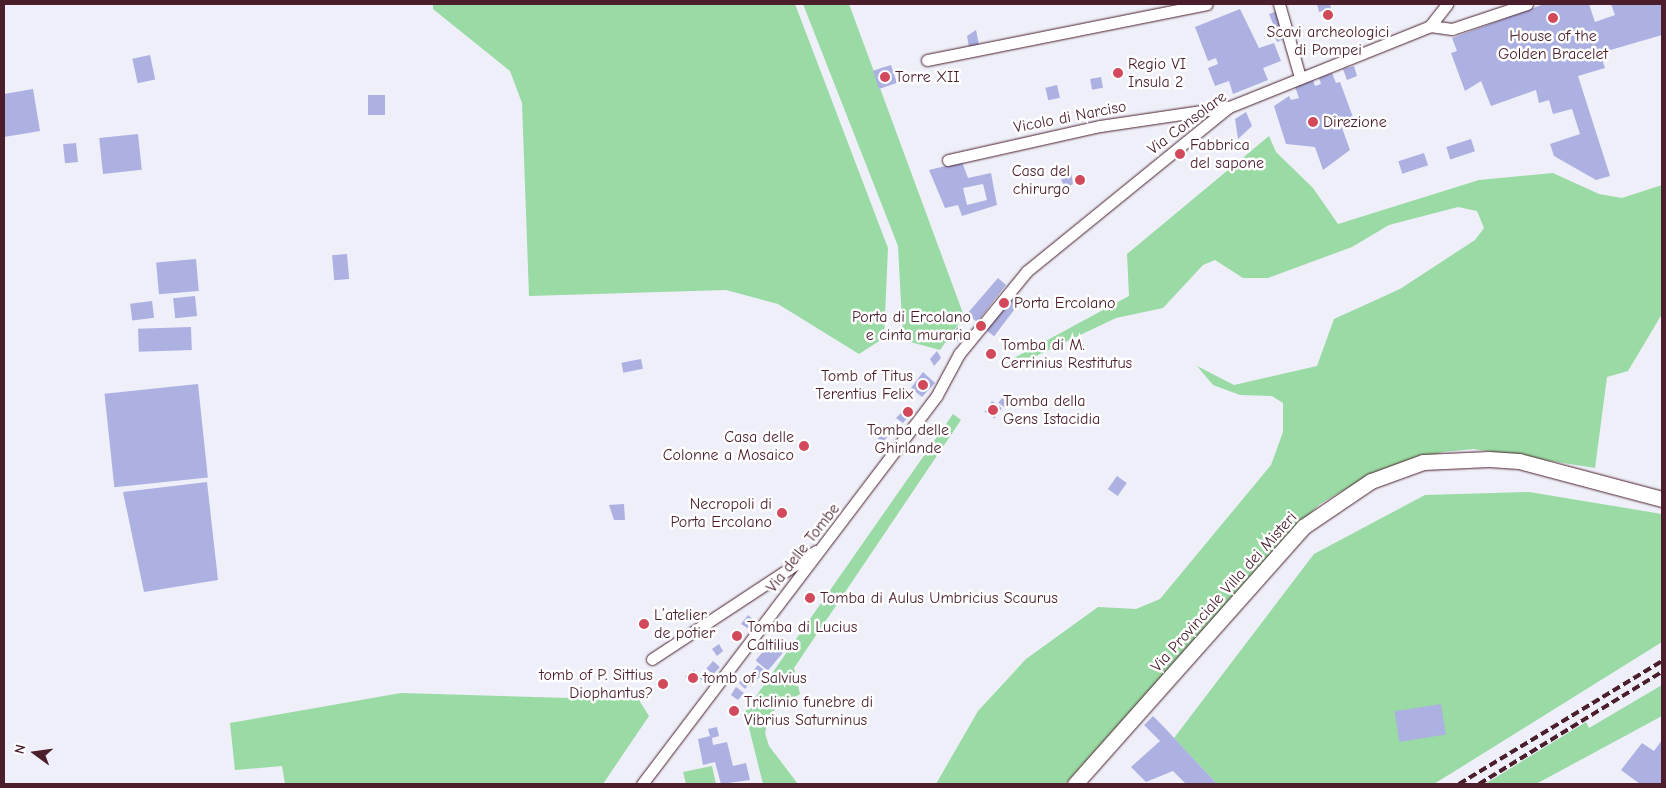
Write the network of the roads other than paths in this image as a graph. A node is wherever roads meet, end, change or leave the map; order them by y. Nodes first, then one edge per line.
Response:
1 (1206, 4) edge
2 (1279, 4) edge
3 (1447, 4) edge
4 (1527, 4) edge
5 (1430, 26) junction
6 (927, 60) dead end
7 (1300, 77) junction
8 (1229, 107) junction
9 (948, 160) dead end
10 (981, 326) joint
11 (1662, 499) edge
12 (825, 544) junction
13 (652, 659) dead end
14 (642, 784) edge
15 (1074, 784) edge

1 - 6 street
2 - 7 street
3 - 5 street
4 - 5 street
5 - 7 street, Via Consolare
7 - 8 street, Via Consolare
8 - 9 street, Vicolo di Narciso
8 - 10 street, Via Consolare
10 - 12 street, Via delle Tombe
11 - 15 street, Via Provinciale Villa dei Misteri
12 - 13 street
12 - 14 street, Via delle Tombe

